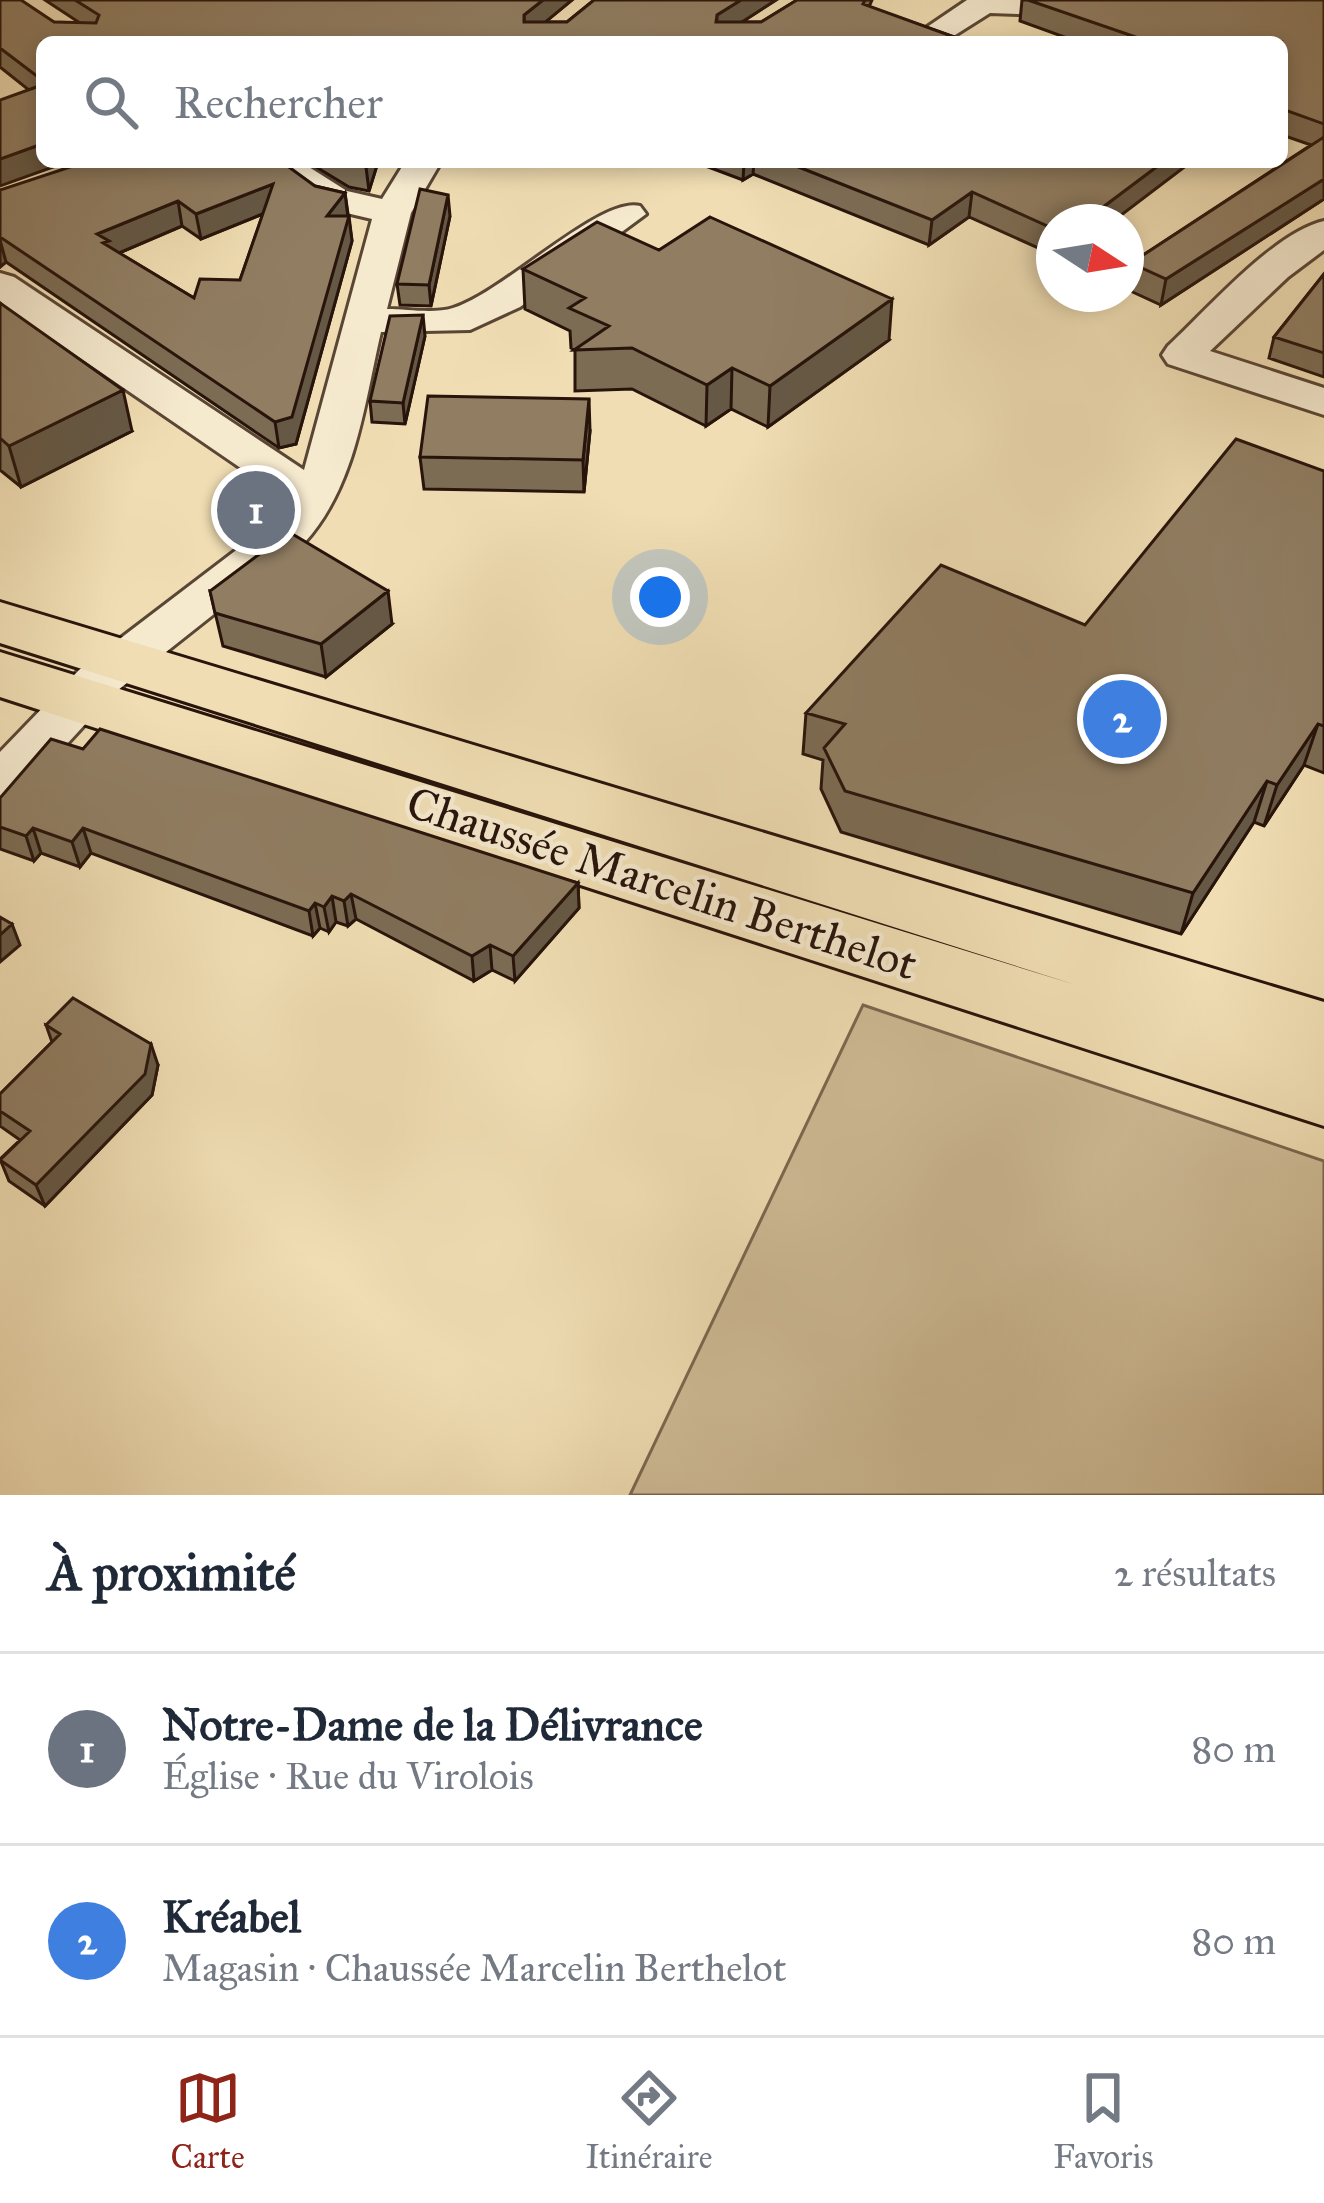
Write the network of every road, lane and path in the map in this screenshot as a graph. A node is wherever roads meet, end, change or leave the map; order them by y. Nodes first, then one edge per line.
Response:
1 (1019, 4) dead end
2 (931, 36) edge
3 (286, 168) edge
4 (419, 168) edge
5 (392, 213) junction
6 (627, 214) dead end
7 (1319, 240) edge
8 (0, 285) edge
9 (364, 320) junction
10 (1324, 402) edge
11 (320, 487) junction
12 (0, 622) edge
13 (0, 674) edge
14 (101, 679) junction
15 (0, 784) edge
16 (1020, 997) junction
17 (1324, 1033) edge
18 (1324, 1068) edge
19 (1324, 1094) edge

1 - 2 street
3 - 5 street
4 - 5 street
5 - 9 street
6 - 9 street
7 - 10 street
8 - 11 street
9 - 11 street
11 - 14 street
12 - 14 main road, Chaussée Marcelin Berthelot
13 - 14 main road, Chaussée Marcelin Berthelot
14 - 15 street
14 - 16 main road, Chaussée Marcelin Berthelot
14 - 17 main road, Chaussée Marcelin Berthelot
16 - 18 main road
16 - 19 main road, Chaussée Marcelin Berthelot

